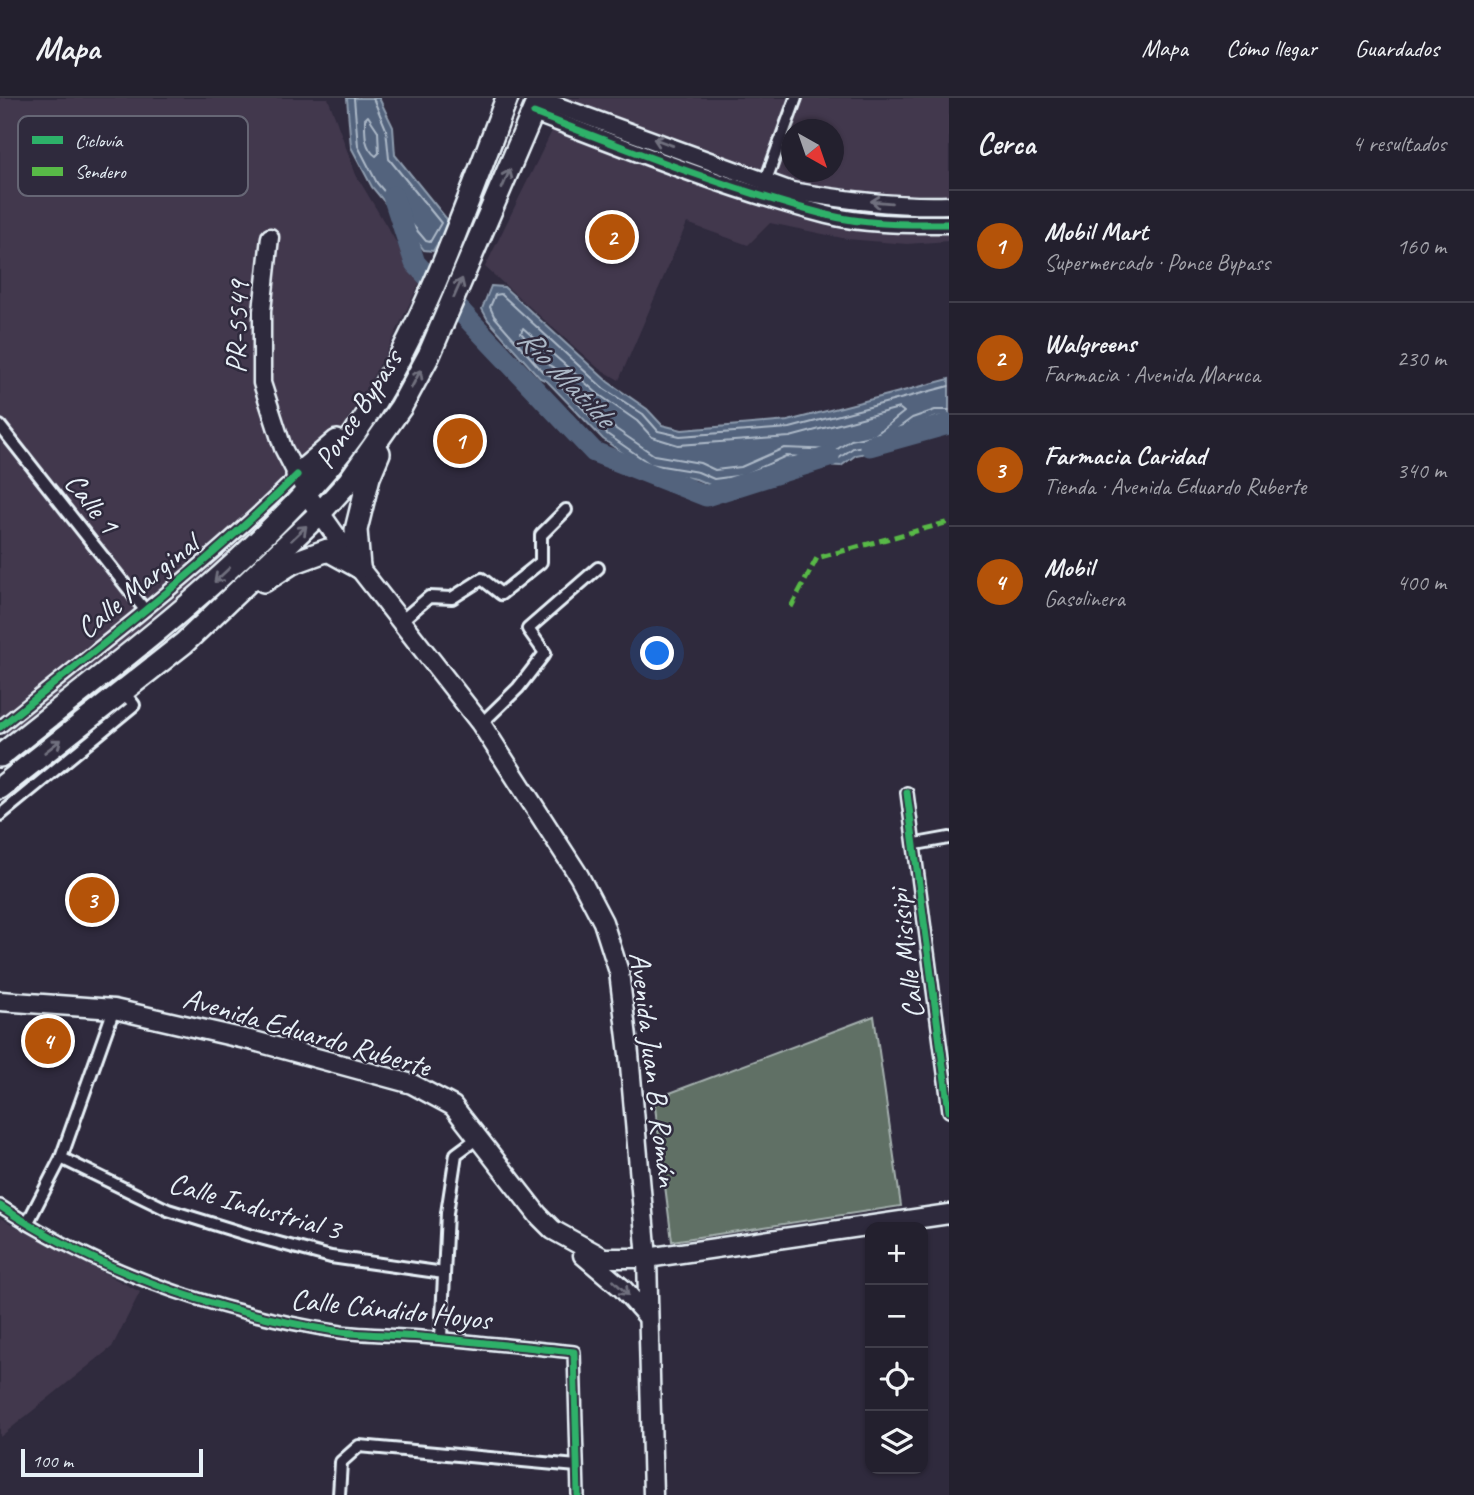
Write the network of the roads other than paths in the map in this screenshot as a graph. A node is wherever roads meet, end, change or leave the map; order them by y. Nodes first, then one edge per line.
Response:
1 (507, 98) edge
2 (796, 98) edge
3 (537, 103) edge
4 (766, 180) junction
5 (949, 205) edge
6 (949, 224) edge
7 (270, 237) dead end
8 (392, 420) junction
9 (0, 426) edge
10 (302, 484) junction
11 (566, 510) dead end
12 (320, 513) junction
13 (359, 567) junction
14 (598, 568) dead end
15 (145, 610) junction
16 (213, 616) junction
17 (401, 621) junction
18 (123, 691) junction
19 (481, 724) junction
20 (0, 727) edge
21 (0, 756) edge
22 (0, 788) edge
23 (907, 793) dead end
24 (0, 815) edge
25 (949, 838) edge
26 (916, 844) junction
27 (0, 1001) edge
28 (114, 1009) junction
29 (946, 1061) edge
30 (949, 1111) edge
31 (479, 1137) junction
32 (61, 1158) junction
33 (0, 1206) edge
34 (949, 1214) edge
35 (27, 1224) junction
36 (553, 1230) junction
37 (647, 1258) junction
38 (444, 1273) junction
39 (648, 1317) junction
40 (441, 1338) junction
41 (577, 1466) junction
42 (339, 1495) edge
43 (578, 1495) edge
44 (653, 1495) edge

1 - 10 highway, Ponce Bypass
2 - 4 street
4 -> 3 street
3 - 6 street
8 -> 3 highway, Ponce Bypass
5 -> 4 street
7 - 10 street, PR-5549
8 - 12 highway, Ponce Bypass
8 - 13 highway
9 - 15 street, Calle 1
10 - 12 main road, Avenida Juan B. Román
10 - 15 street, Calle Marginal
10 -> 21 highway, Ponce Bypass
11 - 17 street
12 - 13 main road, Avenida Juan B. Román
16 -> 12 highway, Ponce Bypass
13 - 16 highway
13 - 17 main road, Avenida Juan B. Román
14 - 19 street
15 - 20 street, Calle Marginal
16 - 18 highway, Ponce Bypass
17 - 19 main road, Avenida Juan B. Román
22 -> 18 highway, Ponce Bypass
18 - 24 street
19 - 37 main road, Avenida Juan B. Román
23 - 26 street, Calle Misisipi
25 - 26 street
26 - 29 street, Calle Misisipi
27 - 28 main road, Avenida Eduardo Ruberte
28 - 31 main road, Avenida Eduardo Ruberte
28 - 32 street
29 - 30 street, Calle Misisipi
31 - 36 main road, Avenida Eduardo Ruberte
31 - 38 street
32 - 35 street
32 - 38 street, Calle Industrial 3
33 - 35 street, Calle Cándido Hoyos
34 - 37 main road, Avenida Eduardo Ruberte
35 - 40 street, Calle Cándido Hoyos
36 - 37 main road, Avenida Eduardo Ruberte
36 -> 39 main road
37 - 39 main road, Avenida Juan B. Román
38 - 40 street
39 - 44 main road, Avenida Juan B. Román
40 - 41 street, Calle Cándido Hoyos
41 - 42 street
41 - 43 street, Calle Cándido Hoyos

